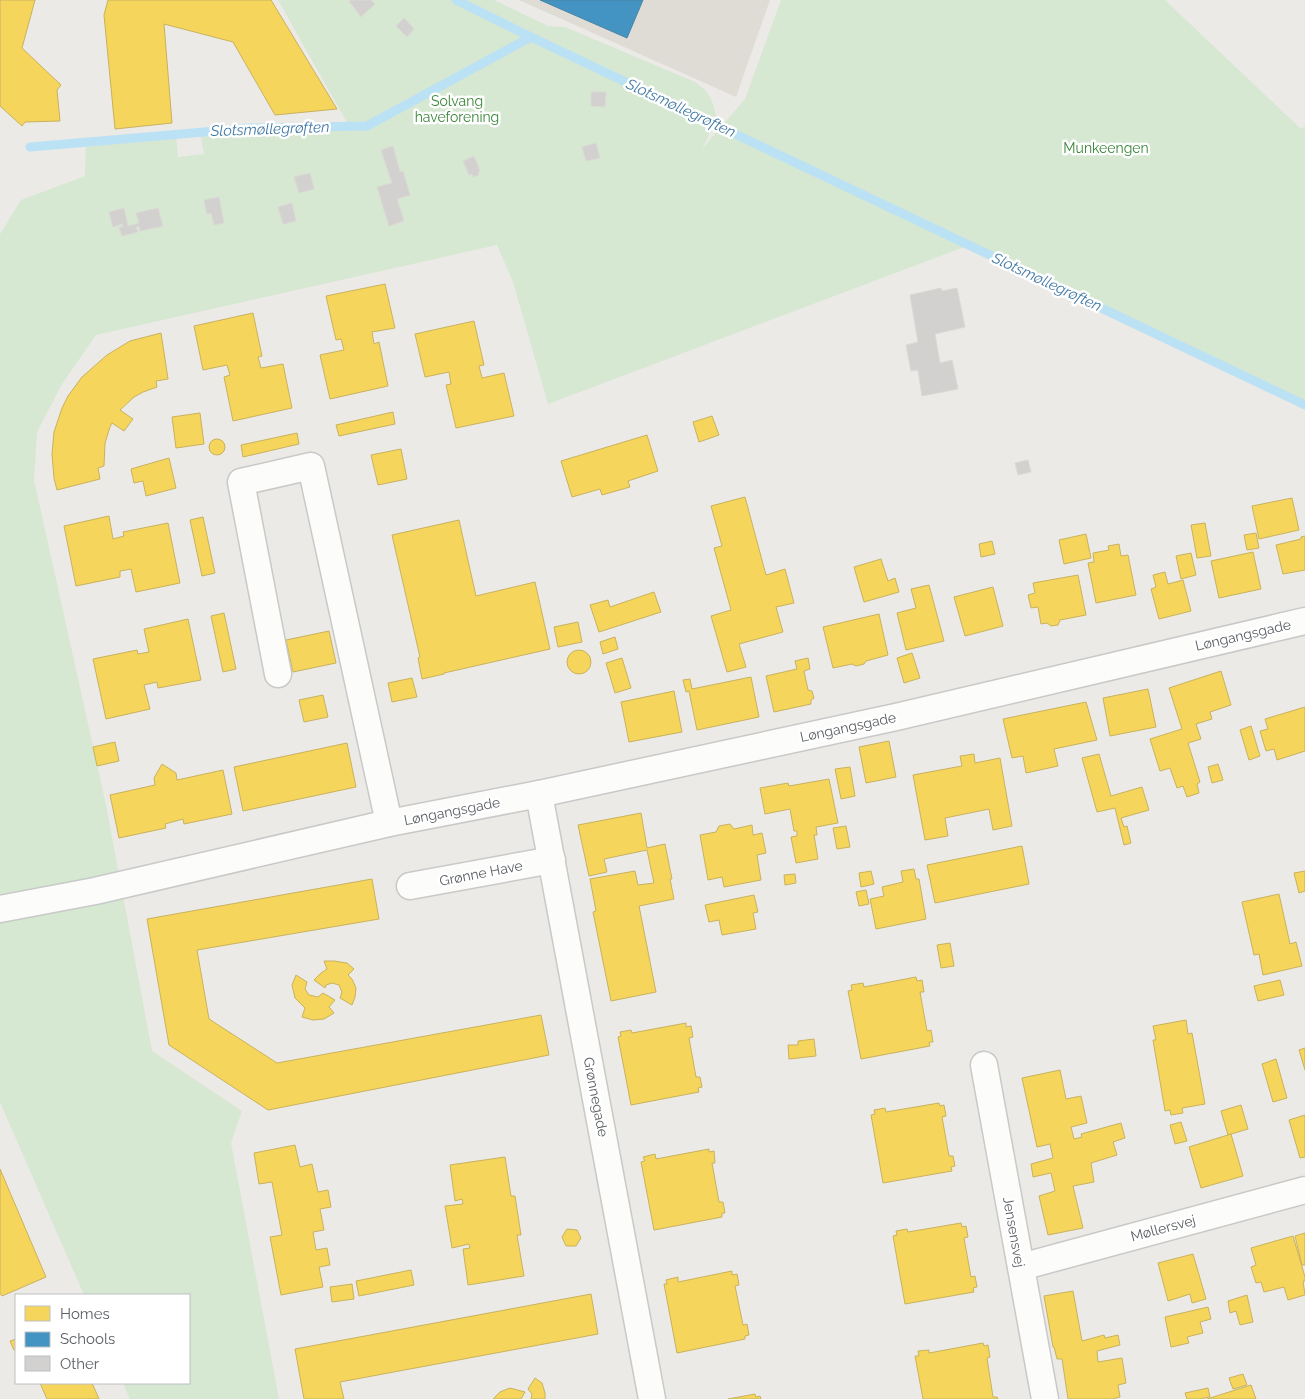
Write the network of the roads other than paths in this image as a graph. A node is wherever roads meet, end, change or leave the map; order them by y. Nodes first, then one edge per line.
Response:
1 (1305, 621) edge
2 (278, 674) dead end
3 (539, 794) junction
4 (389, 823) junction
5 (552, 860) junction
6 (410, 886) dead end
7 (0, 909) edge
8 (984, 1065) dead end
9 (1305, 1190) edge
10 (1021, 1267) junction
11 (652, 1399) edge
12 (1045, 1399) edge

1 - 3 street, Løngangsgade
2 - 4 street, Løngangsgade
3 - 4 street, Løngangsgade
3 - 5 street, Grønnegade
4 - 7 street, Løngangsgade
5 - 6 street, Grønne Have
5 - 11 street, Grønnegade
8 - 10 street, Jensensvej
9 - 10 street, Møllersvej
10 - 12 street, Jensensvej

